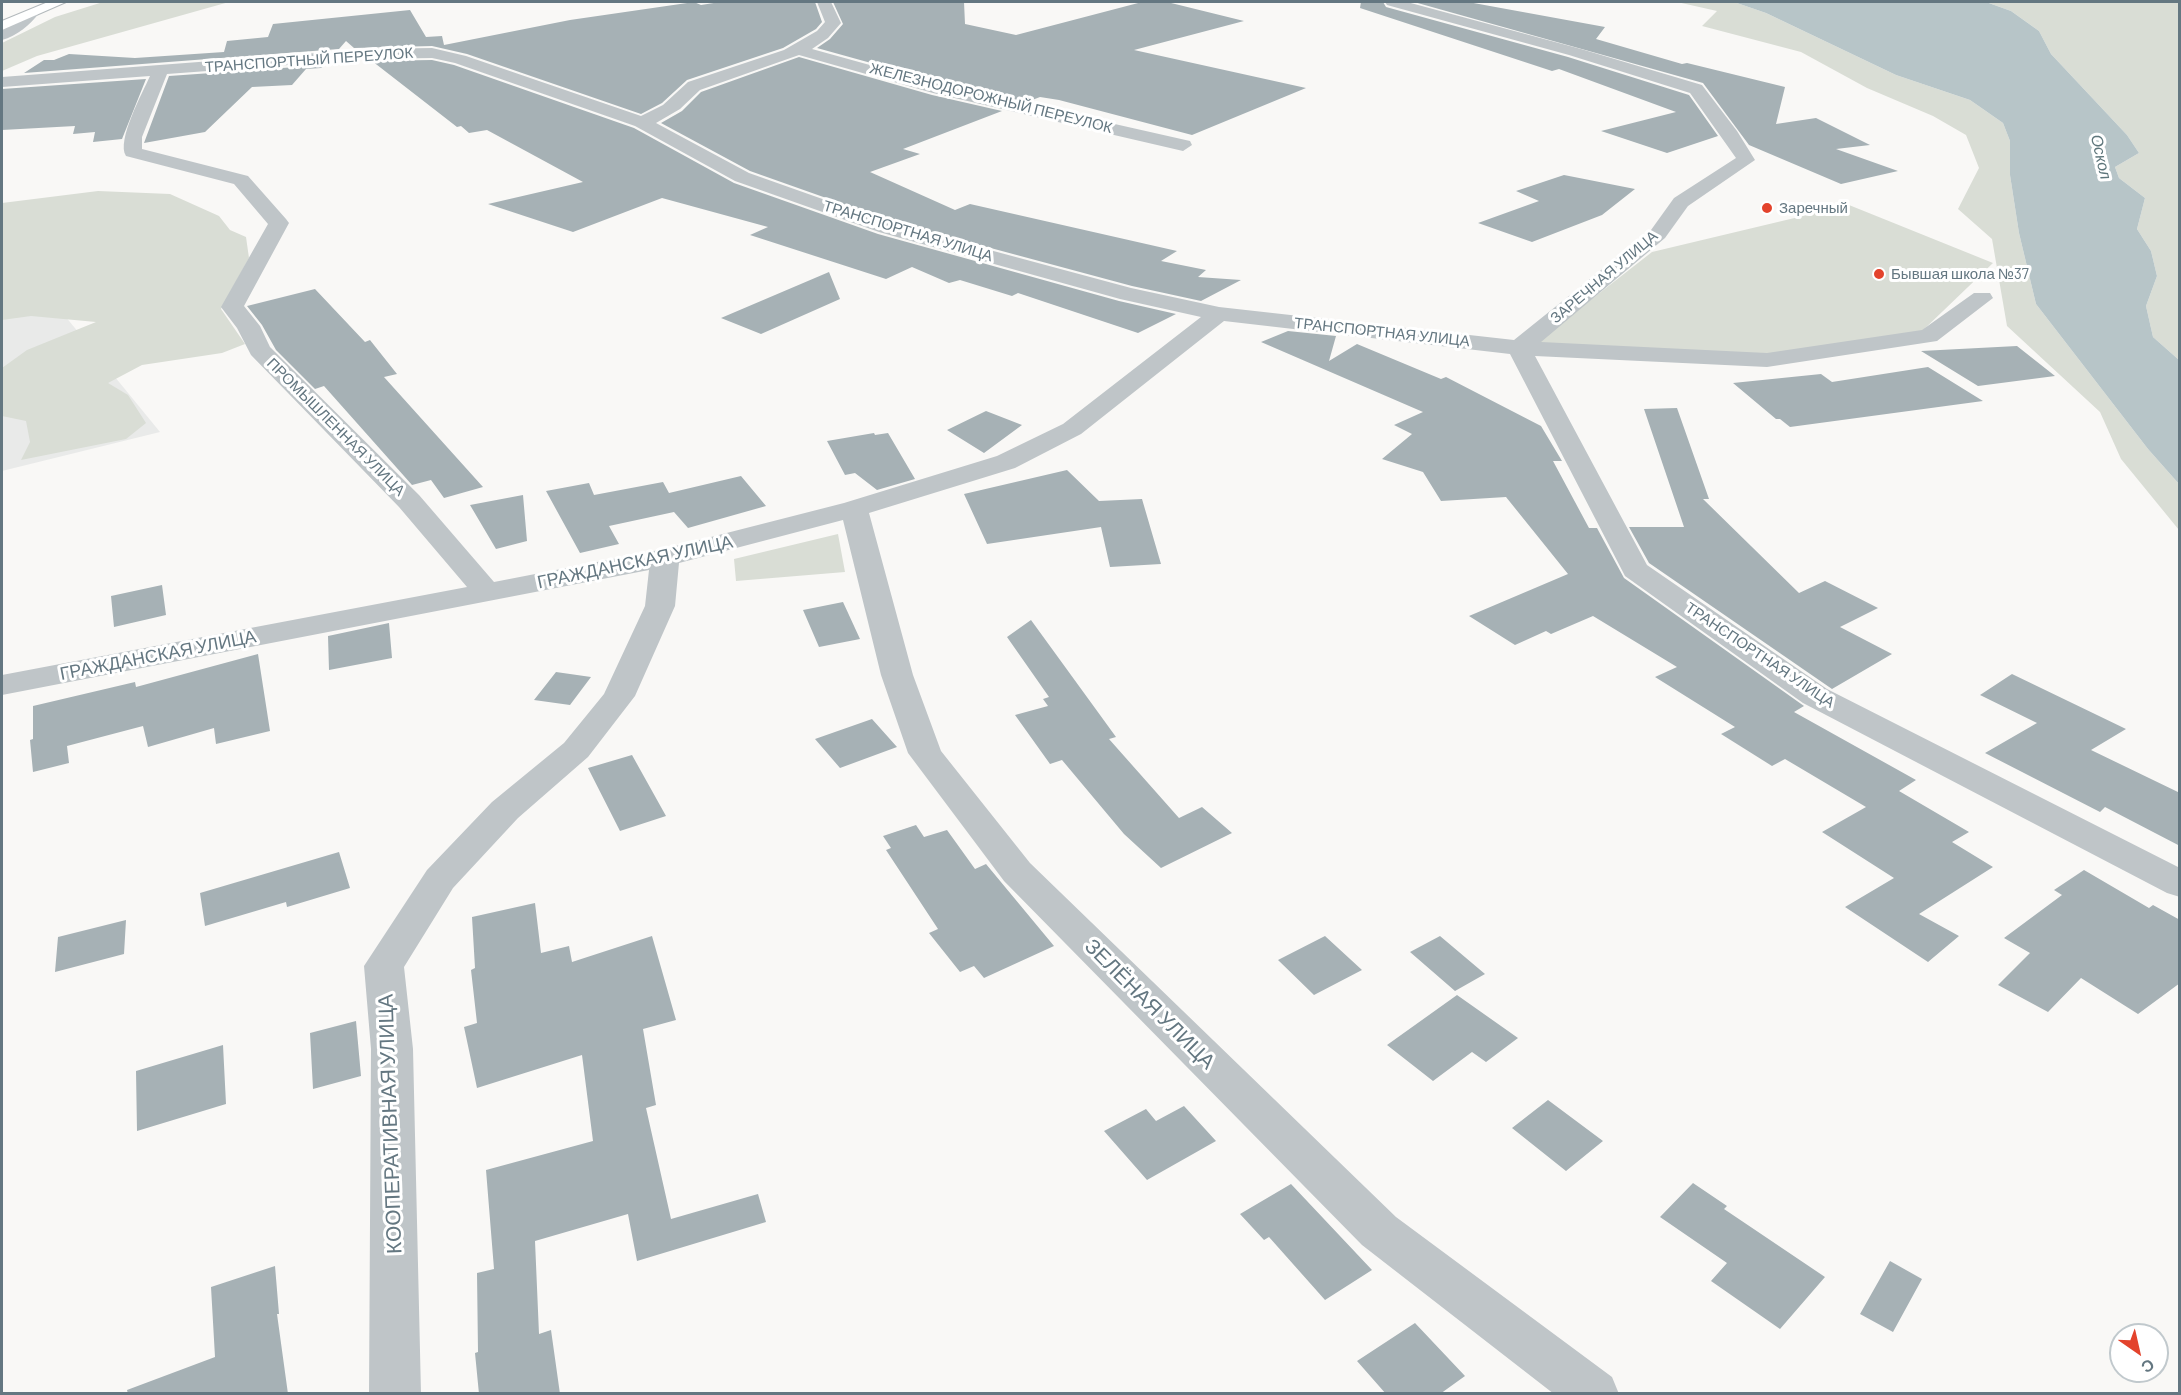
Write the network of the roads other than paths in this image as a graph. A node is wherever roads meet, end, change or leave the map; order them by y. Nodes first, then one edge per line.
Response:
1 (59, 2) edge
2 (824, 2) edge
3 (1392, 2) edge
4 (28, 7) edge
5 (2, 15) edge
6 (2, 26) edge
7 (2, 35) edge
8 (799, 50) junction
9 (161, 70) junction
10 (2, 82) edge
11 (641, 122) junction
12 (1183, 145) dead end
13 (1982, 298) dead end
14 (1219, 314) junction
15 (1519, 348) junction
16 (854, 509) junction
17 (665, 558) junction
18 (488, 593) junction
19 (2, 685) edge
20 (2180, 884) edge
21 (395, 1394) edge
22 (1594, 1394) edge

1 - 4 main road
2 - 8 street
3 - 15 street, ЗАРЕЧНАЯ УЛИЦА
4 - 5 main road
4 - 6 main road
4 - 7 street
8 - 11 street
8 - 12 street, ЖЕЛЕЗНОДОРОЖНЫЙ ПЕРЕУЛОК
9 - 10 street, ТРАНСПОРТНЫЙ ПЕРЕУЛОК
9 - 11 street, ТРАНСПОРТНЫЙ ПЕРЕУЛОК
9 - 18 street, ПРОМЫШЛЕННАЯ УЛИЦА
11 - 14 street, ТРАНСПОРТНАЯ УЛИЦА
13 - 15 street, ЗАРЕЧНАЯ УЛИЦА
14 - 15 street, ТРАНСПОРТНАЯ УЛИЦА
14 - 16 street, ГРАЖДАНСКАЯ УЛИЦА
15 - 20 street, ТРАНСПОРТНАЯ УЛИЦА
16 - 17 street, ГРАЖДАНСКАЯ УЛИЦА
16 - 22 street, ЗЕЛЁНАЯ УЛИЦА
17 - 18 street, ГРАЖДАНСКАЯ УЛИЦА
17 - 21 street, КООПЕРАТИВНАЯ УЛИЦА
18 - 19 street, ГРАЖДАНСКАЯ УЛИЦА

